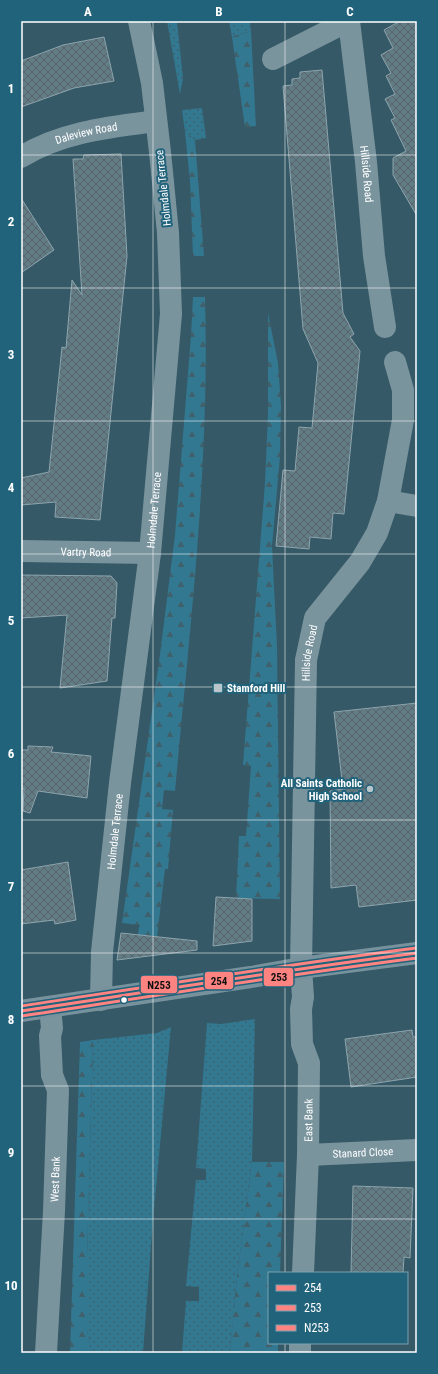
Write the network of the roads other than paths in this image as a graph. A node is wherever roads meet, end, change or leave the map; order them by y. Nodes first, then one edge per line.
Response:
1 (139, 21) edge
2 (348, 21) edge
3 (273, 59) dead end
4 (156, 121) junction
5 (21, 157) edge
6 (385, 326) dead end
7 (395, 362) dead end
8 (410, 387) edge
9 (388, 501) junction
10 (417, 506) edge
11 (21, 551) edge
12 (150, 553) junction
13 (417, 953) edge
14 (301, 968) junction
15 (101, 1000) junction
16 (50, 1007) junction
17 (21, 1011) edge
18 (417, 1150) edge
19 (308, 1155) junction
20 (303, 1272) edge
21 (46, 1353) edge

1 - 4 street, Holmdale Terrace
2 - 3 street, Hillside Road
2 - 6 street, Hillside Road
4 - 5 street, Daleview Road
4 - 12 street, Holmdale Terrace
7 - 8 street, Hillside Road
8 - 9 street, Hillside Road
9 - 10 street
9 - 14 street, Hillside Road
11 - 12 street, Vartry Road
12 - 15 street, Holmdale Terrace
13 - 14 main road
14 - 15 main road
14 - 19 street, East Bank
15 - 16 main road
16 - 17 main road
16 - 21 street, West Bank
18 - 19 street, Stanard Close
19 - 20 street, East Bank

